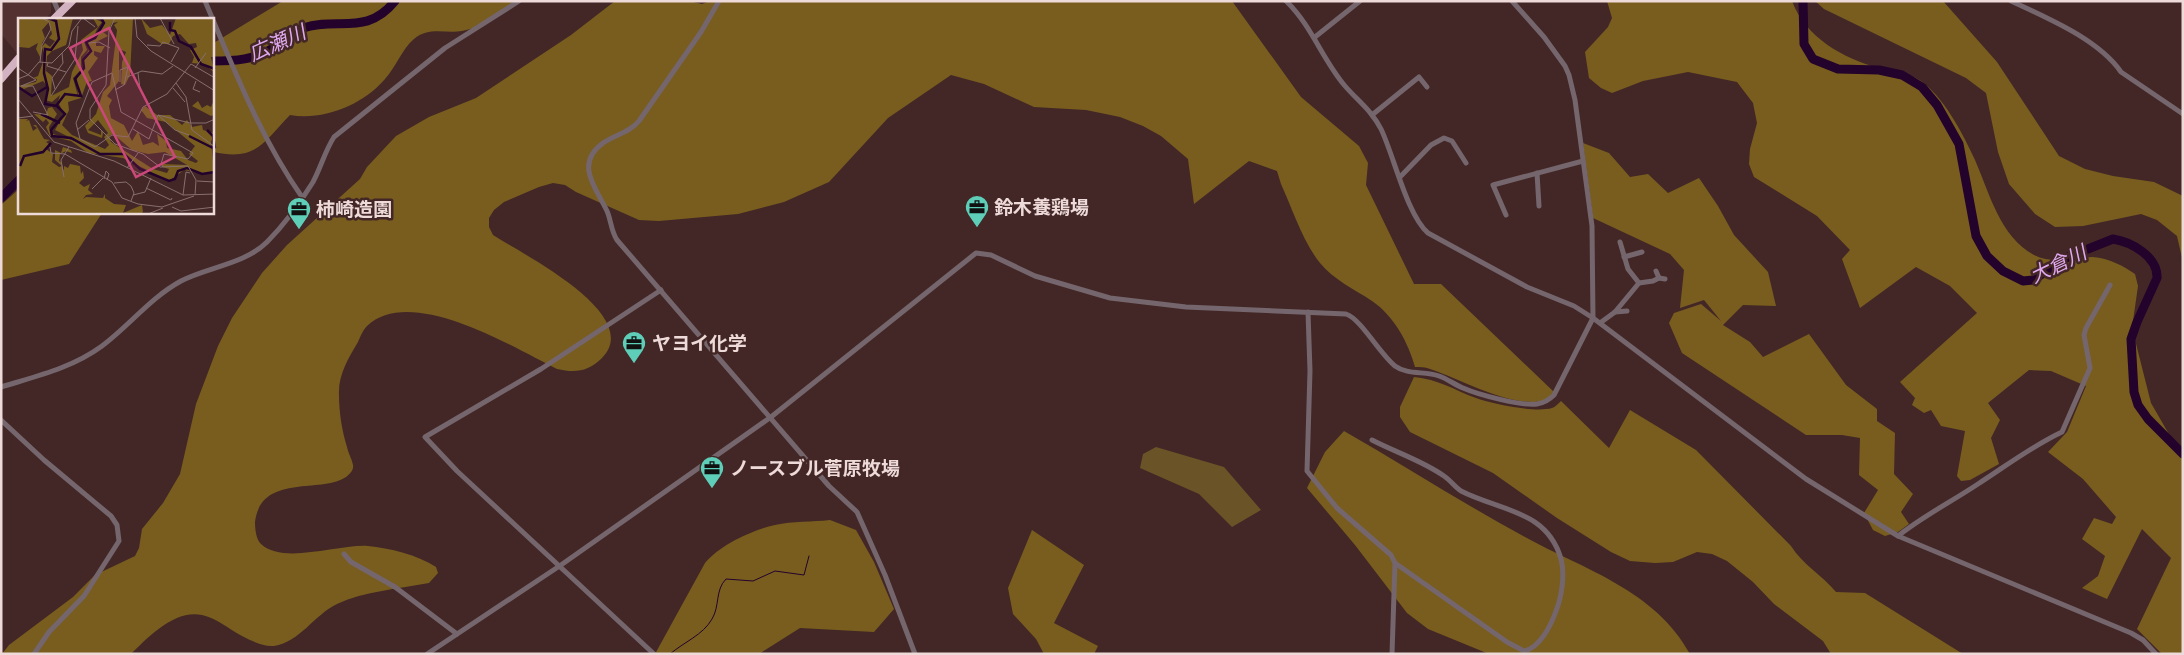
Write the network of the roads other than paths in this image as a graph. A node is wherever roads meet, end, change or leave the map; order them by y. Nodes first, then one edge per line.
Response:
1 (54, 1) edge
2 (72, 1) edge
3 (205, 1) edge
4 (519, 1) edge
5 (719, 1) edge
6 (1286, 1) edge
7 (1360, 1) edge
8 (1512, 1) edge
9 (2011, 1) edge
10 (56, 16) edge
11 (213, 18) edge
12 (214, 21) edge
13 (1315, 37) junction
14 (18, 59) edge
15 (1, 79) edge
16 (1426, 87) dead end
17 (2183, 114) edge
18 (1372, 115) junction
19 (1583, 162) junction
20 (1466, 163) dead end
21 (1537, 173) junction
22 (1400, 177) junction
23 (302, 197) junction
24 (1539, 206) dead end
25 (1506, 215) dead end
26 (1620, 242) dead end
27 (1642, 252) dead end
28 (1624, 257) junction
29 (1656, 271) dead end
30 (1640, 283) junction
31 (2110, 285) dead end
32 (661, 290) junction
33 (1627, 311) dead end
34 (1308, 312) junction
35 (1616, 312) junction
36 (1593, 318) junction
37 (1600, 323) junction
38 (1, 387) edge
39 (771, 417) junction
40 (1, 420) edge
41 (1372, 440) dead end
42 (1898, 536) junction
43 (344, 554) dead end
44 (1395, 563) junction
45 (561, 565) junction
46 (457, 634) junction
47 (34, 654) edge
48 (427, 654) edge
49 (654, 654) edge
50 (915, 654) edge
51 (1392, 654) edge
52 (2156, 654) edge

1 - 10 street
2 - 10 highway
3 - 11 street
4 - 23 street
5 - 32 street
6 - 13 street
7 - 13 street
8 - 19 street
9 - 17 street
12 - 23 street
13 - 18 street
14 - 15 highway
16 - 18 street
18 - 22 street
19 - 21 street
19 - 36 street
20 - 22 street
21 - 24 street
21 - 25 street
22 - 36 street
23 - 38 street
26 - 28 street
27 - 28 street
28 - 30 street
29 - 30 street
30 - 35 street
31 - 42 street
32 - 39 street
32 - 45 street
33 - 35 street
34 - 36 street
34 - 39 street
34 - 44 street
35 - 37 street
36 - 37 street
37 - 42 street
39 - 45 street
39 - 50 street
40 - 47 street
41 - 44 street
42 - 52 street
43 - 46 street
44 - 51 street
45 - 46 street
45 - 49 street
46 - 48 street

